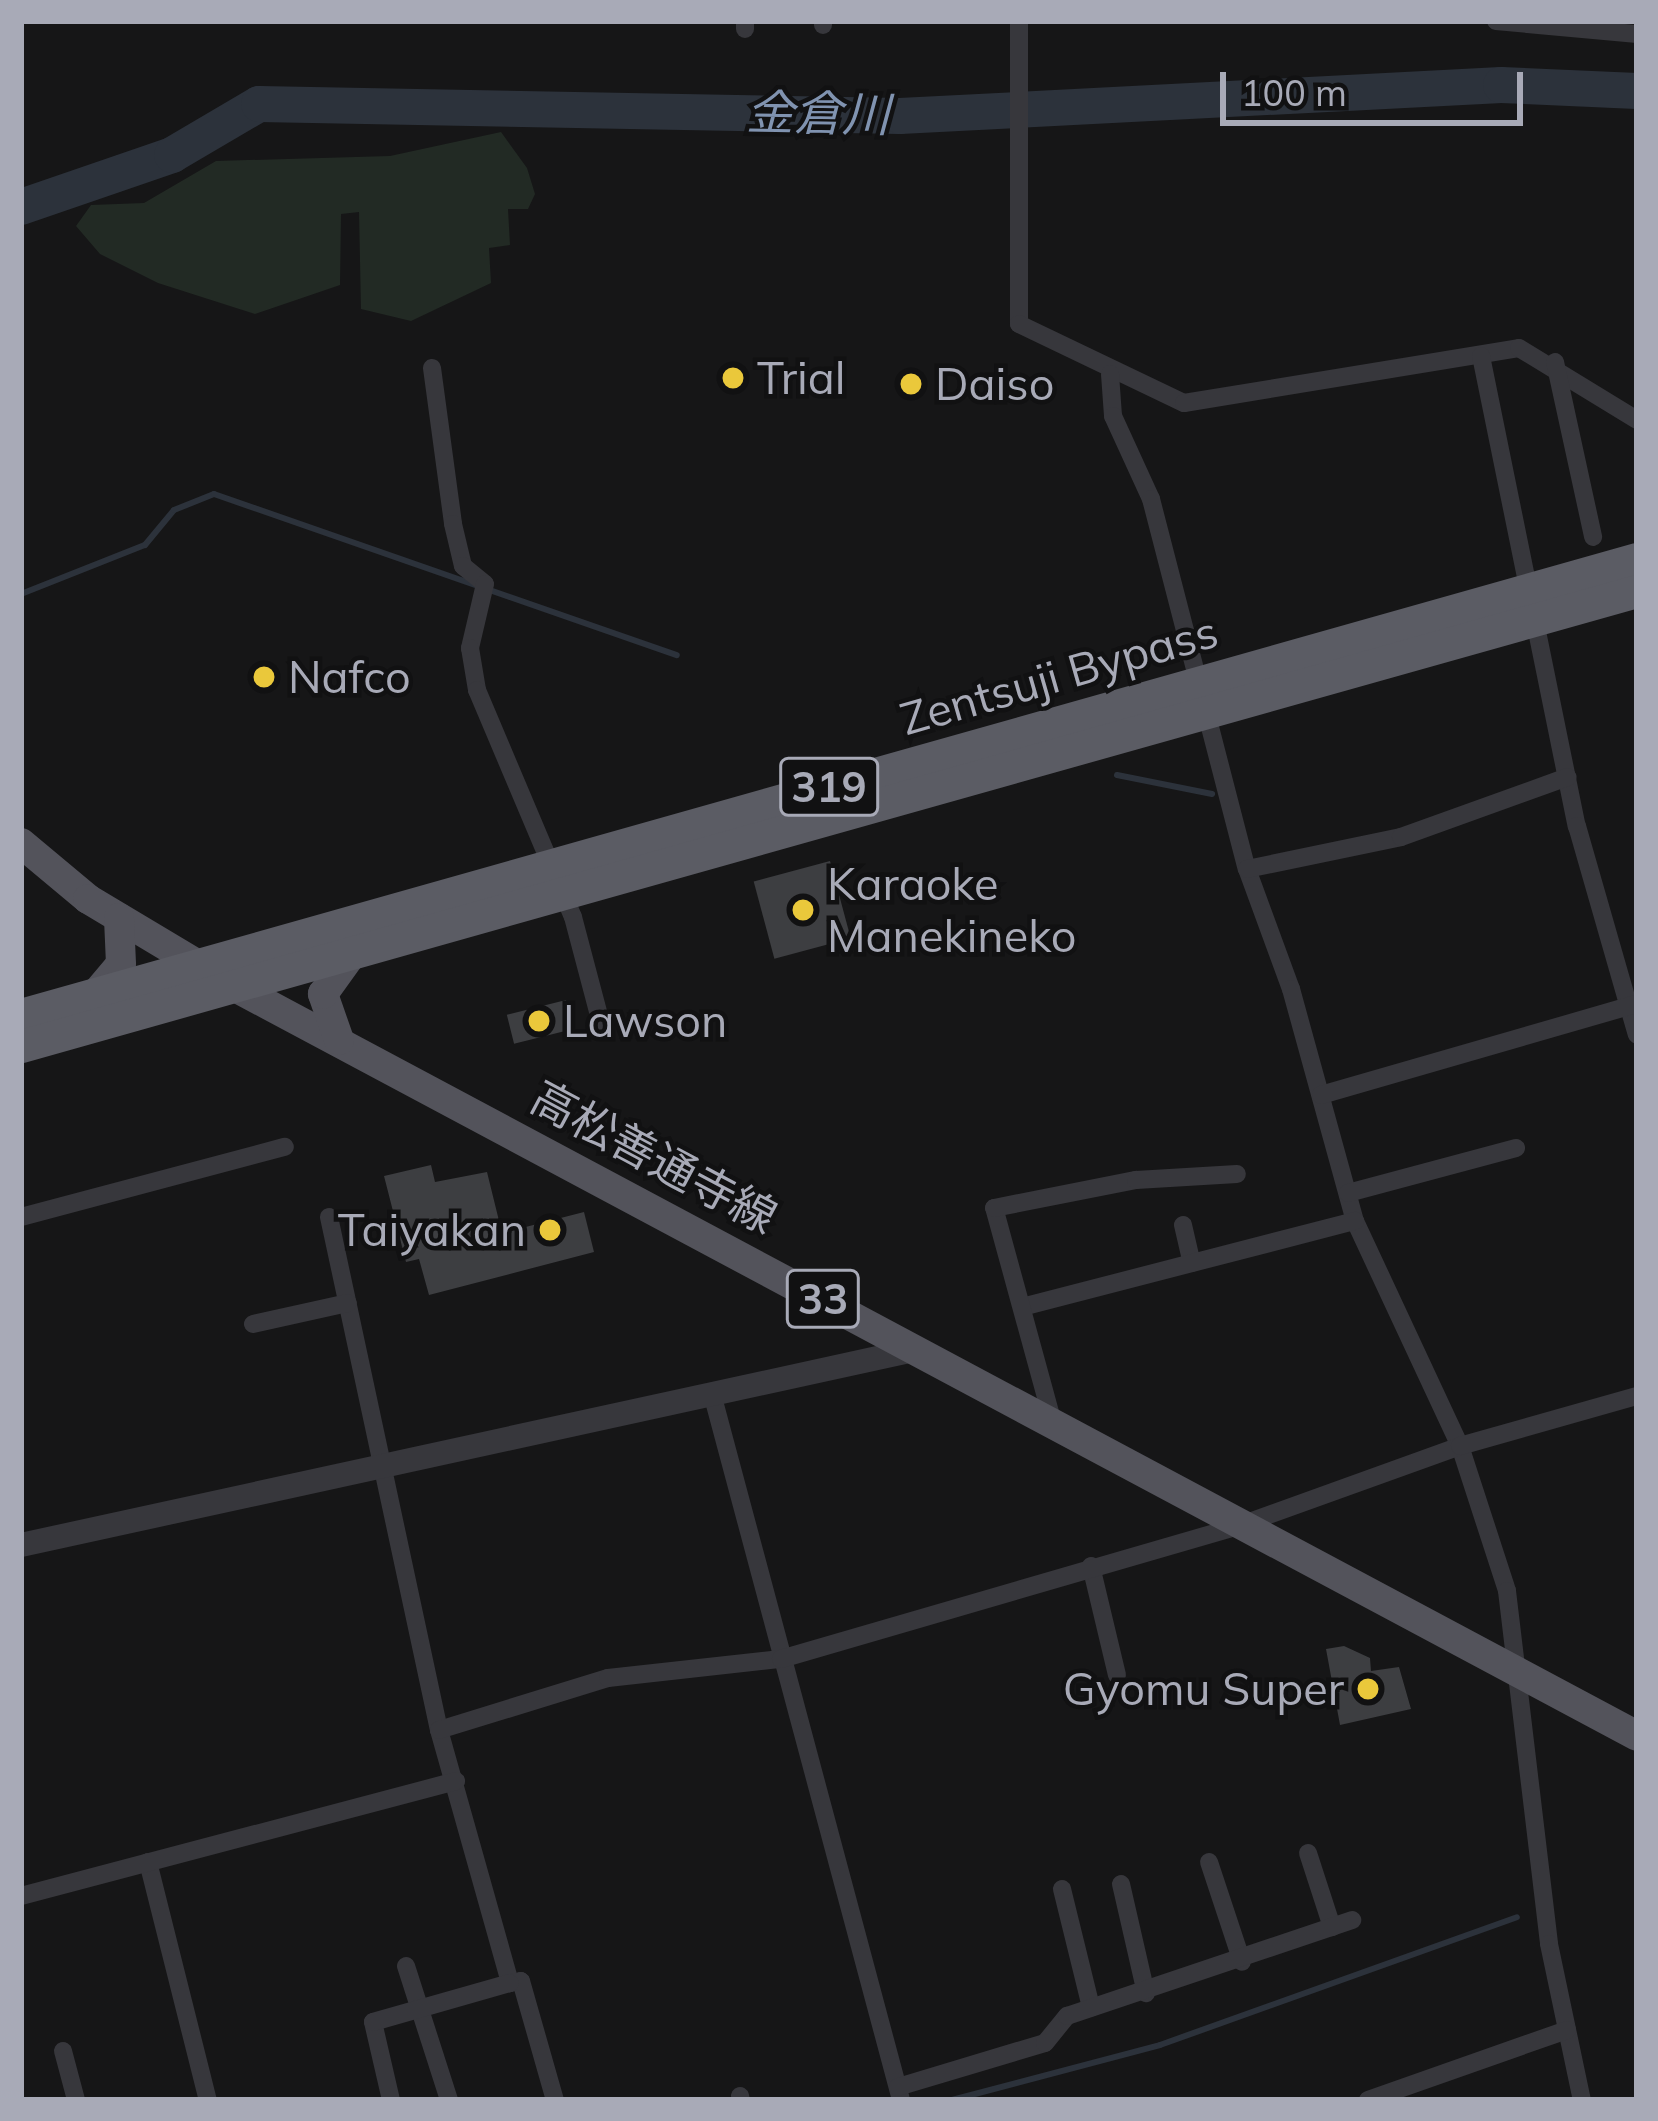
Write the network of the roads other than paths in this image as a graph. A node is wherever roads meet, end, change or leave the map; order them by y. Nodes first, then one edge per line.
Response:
1 (1018, 21) edge
2 (1496, 21) edge
3 (1637, 34) edge
4 (1481, 356) junction
5 (1555, 362) junction
6 (432, 368) dead end
7 (1110, 374) junction
8 (1637, 420) edge
9 (1593, 537) dead end
10 (1637, 559) edge
11 (1637, 591) edge
12 (1534, 604) junction
13 (1200, 698) junction
14 (1568, 777) junction
15 (28, 855) edge
16 (1247, 869) junction
17 (557, 881) junction
18 (119, 918) junction
19 (351, 955) junction
20 (200, 966) junction
21 (238, 988) junction
22 (95, 995) junction
23 (1634, 1005) edge
24 (21, 1015) edge
25 (602, 1028) dead end
26 (1637, 1035) edge
27 (339, 1040) junction
28 (21, 1046) edge
29 (1321, 1095) junction
30 (285, 1147) dead end
31 (1516, 1148) dead end
32 (1237, 1174) dead end
33 (1348, 1193) junction
34 (21, 1217) edge
35 (328, 1217) dead end
36 (1355, 1221) junction
37 (1183, 1225) dead end
38 (1192, 1263) junction
39 (348, 1304) junction
40 (1022, 1307) junction
41 (253, 1324) dead end
42 (914, 1349) junction
43 (1637, 1396) edge
44 (714, 1401) junction
45 (1054, 1424) junction
46 (1460, 1446) junction
47 (382, 1471) junction
48 (1241, 1526) junction
49 (21, 1545) edge
50 (1091, 1566) junction
51 (781, 1659) junction
52 (1514, 1671) junction
53 (1117, 1676) dead end
54 (440, 1730) junction
55 (1637, 1736) edge
56 (456, 1781) junction
57 (1309, 1852) dead end
58 (148, 1862) junction
59 (1209, 1862) dead end
60 (1121, 1884) dead end
61 (1063, 1889) dead end
62 (21, 1895) edge
63 (1352, 1920) dead end
64 (1332, 1927) junction
65 (1242, 1962) junction
66 (406, 1966) dead end
67 (510, 1983) junction
68 (1146, 1994) junction
69 (424, 2007) junction
70 (1091, 2007) junction
71 (1567, 2030) junction
72 (63, 2051) dead end
73 (899, 2093) edge
74 (76, 2100) edge
75 (208, 2100) edge
76 (391, 2100) edge
77 (449, 2100) edge
78 (554, 2100) edge
79 (1368, 2100) edge
80 (1582, 2100) edge

1 - 7 street
2 - 3 street
4 - 5 street
4 - 7 street
4 - 12 street
5 - 8 street
5 - 9 street
6 - 17 street
7 - 13 street
10 - 12 highway, Zentsuji Bypass / 319
11 - 12 highway, Zentsuji Bypass / 319
12 - 13 highway, Zentsuji Bypass / 319
12 - 14 street
13 - 16 street
13 - 17 highway, Zentsuji Bypass / 319
14 - 16 street
14 - 23 street
15 - 18 main road, 高松善通寺線 / 33
16 - 29 street
17 - 19 highway, Zentsuji Bypass / 319
17 - 20 highway, Zentsuji Bypass / 319
17 - 25 street
18 - 20 main road, 高松善通寺線 / 33
18 - 22 main road
19 - 21 highway, Zentsuji Bypass / 319
19 - 27 main road
20 - 21 main road, 高松善通寺線 / 33
20 - 22 highway, Zentsuji Bypass / 319
21 - 27 main road, 高松善通寺線 / 33
21 - 28 highway, Zentsuji Bypass / 319
22 - 24 highway, Zentsuji Bypass / 319
23 - 26 street
23 - 29 street
27 - 42 main road, 高松善通寺線 / 33
29 - 33 street
30 - 34 street
31 - 33 street
32 - 40 street
33 - 36 street
35 - 39 street
36 - 38 street
36 - 46 street
37 - 38 street
38 - 40 street
39 - 41 street
39 - 47 street
40 - 45 street
42 - 44 street
42 - 45 main road, 高松善通寺線 / 33
43 - 46 street
44 - 47 street
44 - 51 street
45 - 48 main road, 高松善通寺線 / 33
46 - 48 street
46 - 52 street
47 - 49 street
47 - 54 street
48 - 50 street
48 - 52 main road, 高松善通寺線 / 33
50 - 51 street
50 - 53 street
51 - 54 street
51 - 73 street
52 - 55 main road, 高松善通寺線 / 33
52 - 71 street
54 - 56 street
56 - 58 street
56 - 67 street
57 - 64 street
58 - 62 street
58 - 75 street
59 - 65 street
60 - 68 street
61 - 70 street
63 - 64 street
64 - 65 street
65 - 68 street
66 - 69 street
67 - 69 street
67 - 78 street
68 - 70 street
69 - 76 street
69 - 77 street
70 - 73 street
71 - 79 street
71 - 80 street
72 - 74 street

